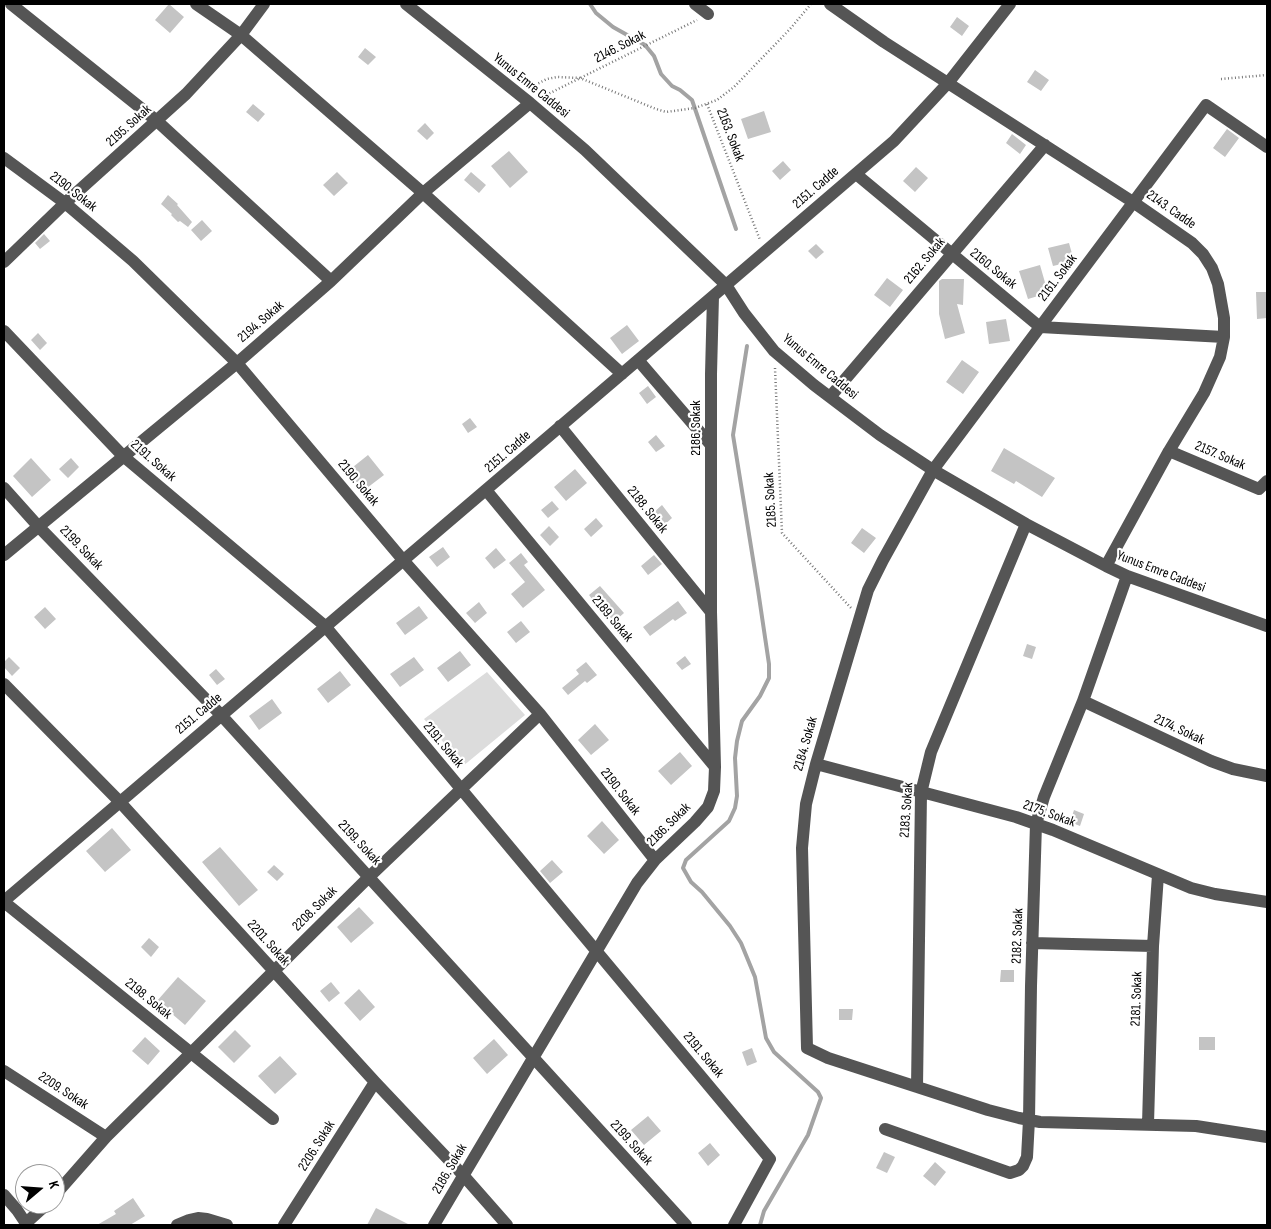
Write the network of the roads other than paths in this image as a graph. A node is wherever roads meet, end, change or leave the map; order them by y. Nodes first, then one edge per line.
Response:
1 (11, 4) edge
2 (196, 4) edge
3 (264, 4) edge
4 (406, 4) edge
5 (695, 4) edge
6 (830, 4) edge
7 (1010, 4) edge
8 (708, 14) road end
9 (241, 35) junction
10 (948, 83) junction
11 (530, 103) junction
12 (157, 121) junction
13 (1045, 145) junction
14 (1267, 148) edge
15 (4, 158) edge
16 (856, 174) junction
17 (423, 193) junction
18 (1133, 202) junction
19 (65, 204) junction
20 (951, 254) junction
21 (4, 262) edge
22 (331, 281) junction
23 (726, 285) junction
24 (713, 296) junction
25 (1040, 327) junction
26 (4, 331) edge
27 (1224, 336) junction
28 (638, 360) junction
29 (237, 363) junction
30 (622, 374) junction
31 (830, 397) junction
32 (560, 426) junction
33 (711, 445) junction
34 (1169, 451) junction
35 (123, 456) junction
36 (933, 470) junction
37 (1263, 485) edge
38 (4, 488) edge
39 (486, 490) junction
40 (1026, 524) junction
41 (38, 526) junction
42 (4, 555) edge
43 (403, 560) junction
44 (1106, 566) junction
45 (1127, 576) junction
46 (711, 612) junction
47 (325, 626) junction
48 (1267, 626) edge
49 (4, 684) edge
50 (1082, 701) junction
51 (540, 714) junction
52 (221, 715) junction
53 (816, 764) junction
54 (716, 766) junction
55 (1267, 776) edge
56 (461, 790) junction
57 (921, 793) junction
58 (119, 801) junction
59 (1036, 824) junction
60 (655, 860) junction
61 (1158, 875) junction
62 (370, 876) junction
63 (4, 901) edge
64 (1267, 902) edge
65 (1032, 943) junction
66 (1153, 946) junction
67 (596, 950) junction
68 (274, 972) junction
69 (191, 1054) junction
70 (533, 1058) junction
71 (4, 1071) edge
72 (375, 1082) junction
73 (917, 1087) junction
74 (273, 1119) dead end
75 (1030, 1120) junction
76 (1148, 1124) junction
77 (885, 1129) dead end
78 (106, 1137) junction
79 (1267, 1137) edge
80 (463, 1175) junction
81 (65, 1184) edge
82 (4, 1195) edge
83 (36, 1214) edge
84 (205, 1222) edge
85 (26, 1224) edge
86 (176, 1225) edge
87 (227, 1225) edge
88 (284, 1225) edge
89 (434, 1225) edge
90 (507, 1225) edge
91 (686, 1225) edge
92 (734, 1225) edge

1 - 12 street
2 - 9 street
3 - 9 street, 2195. Sokak
4 - 11 street, Yunus Emre Caddesi
5 - 8 street
6 - 10 street, 2143. Cadde
7 - 10 street, 2151. Cadde
9 - 12 street, 2195. Sokak
9 - 17 street
10 - 13 street, 2143. Cadde
10 - 16 street, 2151. Cadde
11 - 17 street, 2194. Sokak
11 - 23 street, Yunus Emre Caddesi
12 - 19 street, 2195. Sokak
12 - 22 street
13 - 18 street, 2143. Cadde
13 - 20 street, 2162. Sokak
14 - 18 street, 2161. Sokak
15 - 19 street, 2190. Sokak
16 - 20 street, 2160. Sokak
16 - 23 street, 2151. Cadde
17 - 22 street, 2194. Sokak
17 - 30 street
18 - 25 street, 2161. Sokak
18 - 27 street, 2143. Cadde
19 - 21 street, 2195. Sokak
19 - 29 street, 2190. Sokak
20 - 25 street, 2160. Sokak
20 - 31 street, 2162. Sokak
22 - 29 street, 2194. Sokak
23 - 24 street, 2151. Cadde
23 - 31 street, Yunus Emre Caddesi
24 - 28 street, 2151. Cadde
24 - 33 street, 2186. Sokak
25 - 27 street
25 - 36 street, 2161. Sokak
26 - 35 street, 2191. Sokak
27 - 34 street, 2143. Cadde
28 - 30 street, 2151. Cadde
28 - 33 street
29 - 35 street, 2194. Sokak
29 - 43 street, 2190. Sokak
30 - 32 street, 2151. Cadde
31 - 36 street, Yunus Emre Caddesi
32 - 39 street, 2151. Cadde
32 - 46 street, 2188. Sokak
33 - 46 street, 2186. Sokak
34 - 37 street, 2157. Sokak
34 - 44 street, 2143. Cadde
35 - 41 street, 2194. Sokak
35 - 47 street, 2191. Sokak
36 - 40 street, Yunus Emre Caddesi
36 - 53 street, 2184. Sokak
38 - 41 street, 2199. Sokak
39 - 43 street, 2151. Cadde
39 - 54 street, 2189. Sokak
40 - 44 street, Yunus Emre Caddesi
40 - 57 street, 2183. Sokak
41 - 42 street, 2194. Sokak
41 - 52 street, 2199. Sokak
43 - 47 street, 2151. Cadde
43 - 51 street, 2190. Sokak
44 - 45 street, Yunus Emre Caddesi
45 - 48 street, Yunus Emre Caddesi
45 - 50 street, 2182. Sokak
46 - 54 street, 2186. Sokak
47 - 52 street, 2151. Cadde
47 - 56 street, 2191. Sokak
49 - 58 street, 2201. Sokak
50 - 55 street, 2174. Sokak
50 - 59 street, 2182. Sokak
51 - 56 street, 2208. Sokak
51 - 60 street, 2190. Sokak
52 - 58 street, 2151. Cadde
52 - 62 street, 2199. Sokak
53 - 57 street, 2175. Sokak
53 - 73 street, 2184. Sokak
54 - 60 street, 2186. Sokak
56 - 62 street, 2208. Sokak
56 - 67 street, 2191. Sokak
57 - 59 street, 2175. Sokak
57 - 73 street, 2183. Sokak
58 - 63 street, 2151. Cadde
58 - 68 street, 2201. Sokak
59 - 61 street, 2175. Sokak
59 - 65 street, 2182. Sokak
60 - 67 street, 2186. Sokak
61 - 64 street, 2175. Sokak
61 - 66 street, 2181. Sokak
62 - 68 street, 2208. Sokak
62 - 70 street, 2199. Sokak
63 - 69 street, 2198. Sokak
65 - 66 street
65 - 75 street, 2182. Sokak
66 - 76 street, 2181. Sokak
67 - 70 street, 2186. Sokak
67 - 92 street, 2191. Sokak
68 - 69 street, 2208. Sokak
68 - 72 street, 2201. Sokak
69 - 74 street, 2198. Sokak
69 - 78 street, 2208. Sokak
70 - 80 street, 2186. Sokak
70 - 91 street, 2199. Sokak
71 - 78 street, 2209. Sokak
72 - 80 street, 2201. Sokak
72 - 88 street, 2206. Sokak
73 - 75 street
75 - 76 street
75 - 77 street, 2182. Sokak
76 - 79 street
78 - 81 street, 2208. Sokak
80 - 89 street, 2186. Sokak
80 - 90 street, 2201. Sokak
82 - 85 street
83 - 85 street
84 - 86 street
84 - 87 street

